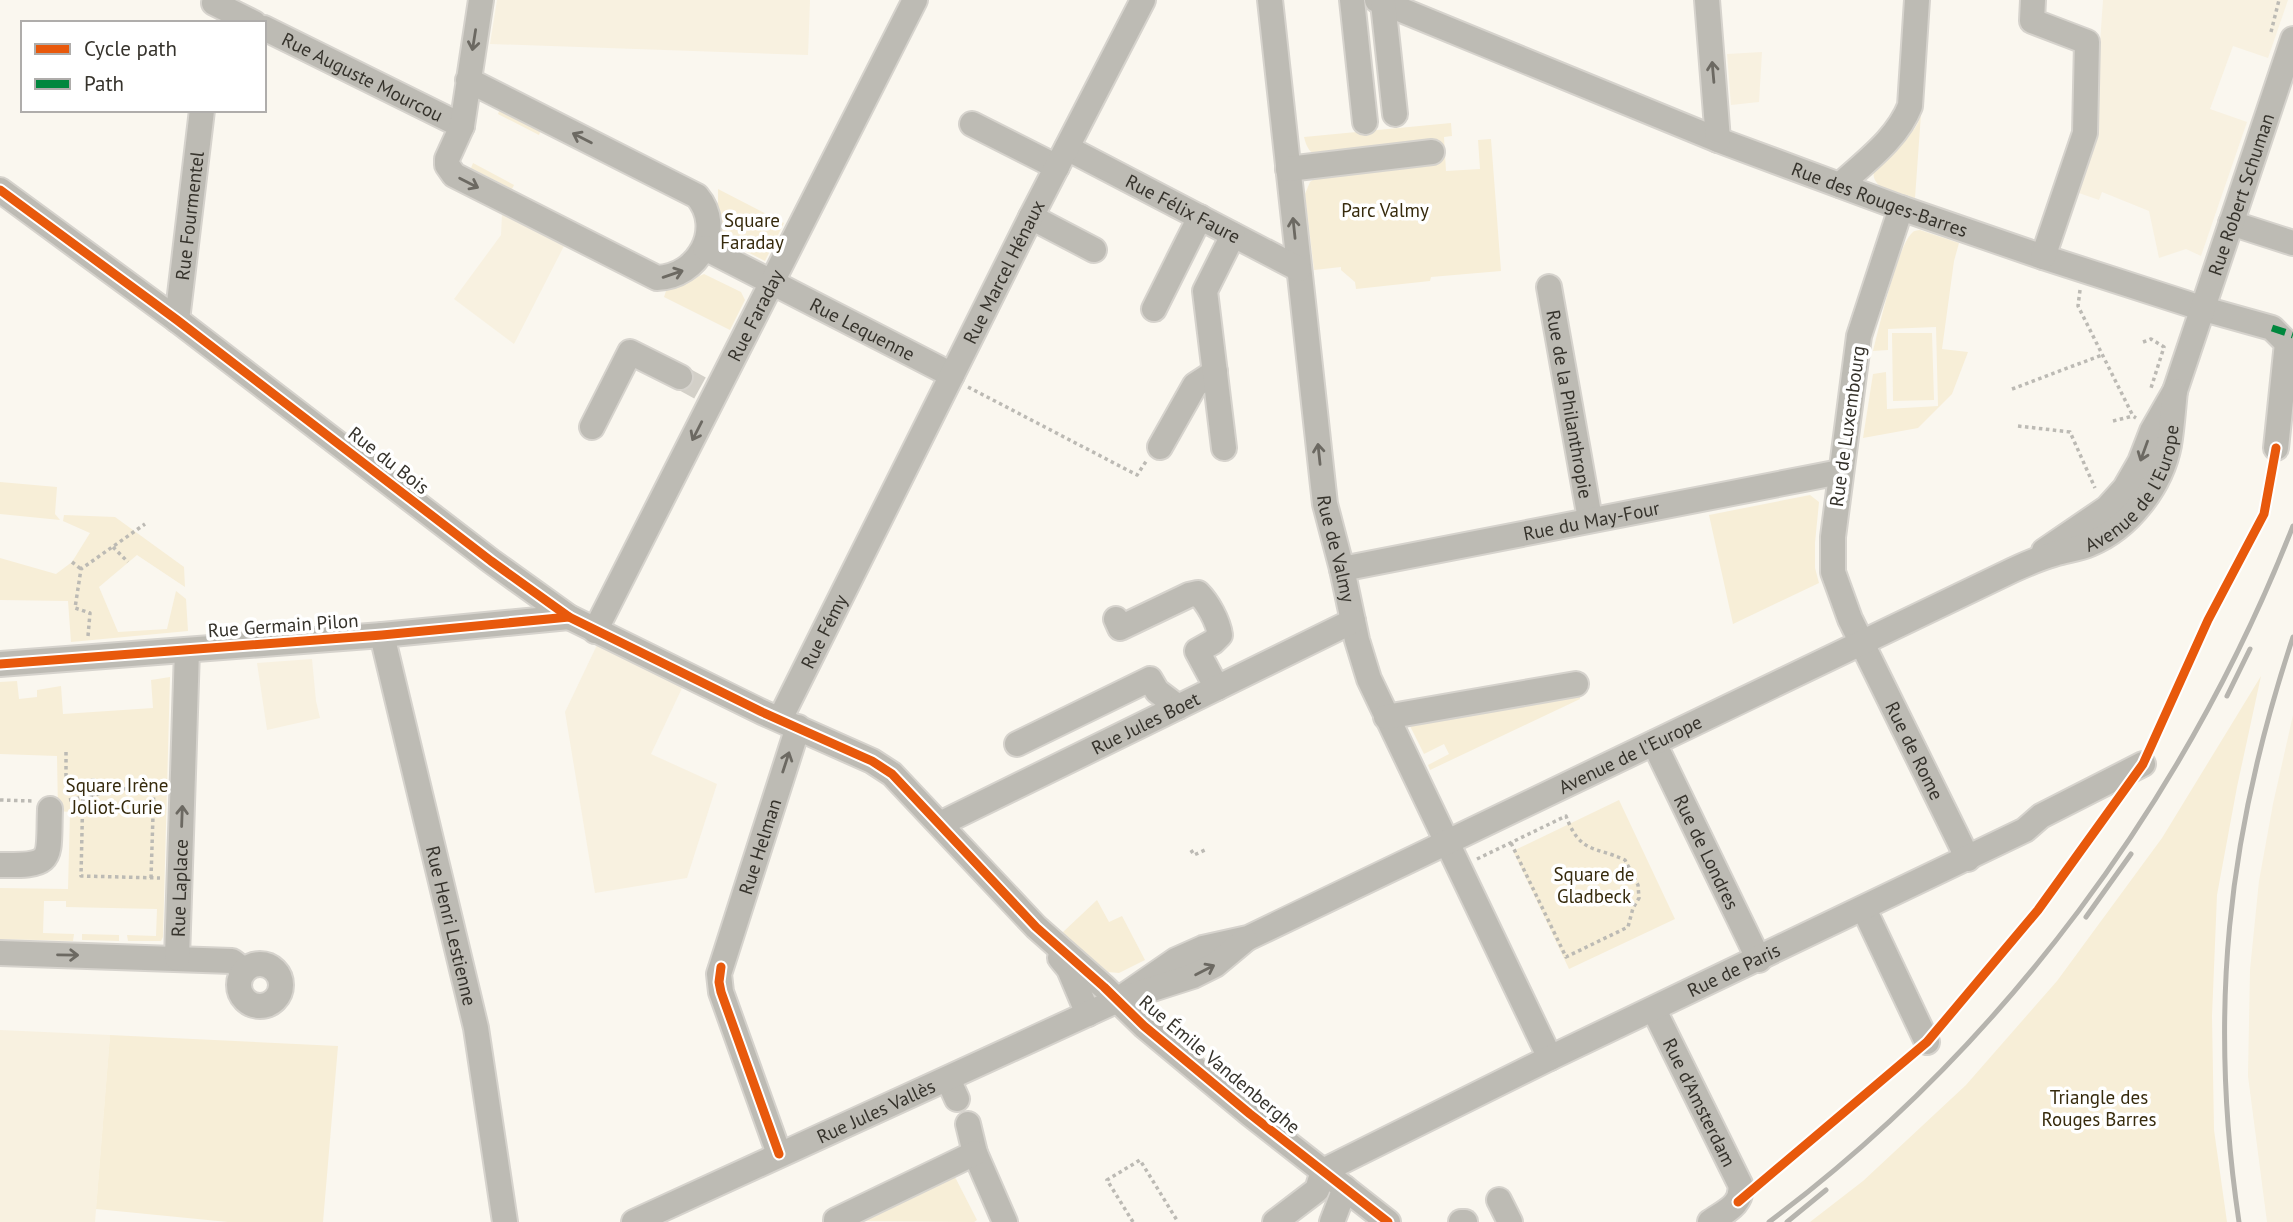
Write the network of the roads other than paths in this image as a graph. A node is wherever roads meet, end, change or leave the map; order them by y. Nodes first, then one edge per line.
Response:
1 (481, 0) edge
2 (915, 0) edge
3 (1143, 0) edge
4 (1270, 0) edge
5 (1352, 0) edge
6 (1707, 0) edge
7 (1917, 0) edge
8 (2033, 0) edge
9 (1380, 1) edge
10 (213, 9) edge
11 (248, 21) edge
12 (266, 29) edge
13 (2282, 36) edge
14 (468, 80) junction
15 (202, 112) edge
16 (1395, 114) dead end
17 (1365, 122) dead end
18 (972, 124) dead end
19 (461, 126) junction
20 (1718, 140) junction
21 (1432, 152) dead end
22 (1062, 158) junction
23 (1288, 169) junction
24 (1840, 185) junction
25 (0, 190) edge
26 (1901, 208) junction
27 (1200, 217) junction
28 (1031, 218) junction
29 (2231, 223) junction
30 (1233, 234) junction
31 (2293, 243) edge
32 (705, 248) junction
33 (1094, 250) dead end
34 (2043, 257) junction
35 (1299, 269) junction
36 (773, 283) junction
37 (1549, 287) dead end
38 (1154, 309) dead end
39 (2204, 309) junction
40 (177, 320) junction
41 (1215, 372) junction
42 (951, 377) junction
43 (699, 387) junction
44 (2175, 391) junction
45 (592, 428) dead end
46 (1160, 447) road end
47 (1224, 448) dead end
48 (2276, 448) dead end
49 (1840, 472) junction
50 (1590, 519) junction
51 (867, 545) joint
52 (1342, 569) junction
53 (2013, 570) junction
54 (569, 618) junction
55 (1116, 619) dead end
56 (1353, 621) junction
57 (595, 631) junction
58 (382, 635) junction
59 (1863, 643) junction
60 (187, 650) junction
61 (0, 664) edge
62 (1576, 684) dead end
63 (1217, 688) junction
64 (1178, 707) junction
65 (1386, 717) junction
66 (789, 723) junction
67 (1654, 743) junction
68 (1017, 744) dead end
69 (2143, 764) dead end
70 (58, 805) road end
71 (940, 824) junction
72 (1446, 843) junction
73 (1968, 859) junction
74 (0, 866) edge
75 (1864, 909) junction
76 (1036, 927) junction
77 (0, 953) edge
78 (177, 958) junction
79 (1759, 960) junction
80 (244, 970) dead end
81 (1118, 1000) junction
82 (1654, 1010) junction
83 (1088, 1014) junction
84 (1927, 1042) dead end
85 (1550, 1058) junction
86 (968, 1124) dead end
87 (975, 1153) junction
88 (779, 1154) junction
89 (1323, 1171) junction
90 (1345, 1188) junction
91 (505, 1222) edge
92 (634, 1222) edge
93 (836, 1222) edge
94 (1005, 1222) edge
95 (1275, 1222) edge
96 (1332, 1222) edge
97 (1388, 1222) edge
98 (1710, 1222) edge

1 -> 14 street
2 - 36 street, Rue Faraday
3 - 22 street, Rue Marcel Hénaux
4 - 23 street, Rue de Valmy
5 - 17 street
20 -> 6 street
7 - 24 street
8 - 34 street
9 - 16 street
9 - 20 street, Rue des Rouges-Barres
10 - 11 street
12 - 19 street, Rue Auguste Mourcou
13 - 29 street, Rue Robert Schuman
14 - 19 street
32 -> 14 street
15 - 40 street, Rue Fourmentel
18 - 22 street, Rue Félix Faure
19 -> 32 street
20 - 24 street, Rue des Rouges-Barres
21 - 23 street
22 - 27 street, Rue Félix Faure
22 - 28 street, Rue Marcel Hénaux
35 -> 23 street, Rue de Valmy
24 - 26 street, Rue des Rouges-Barres
25 - 40 street, Rue du Bois
26 - 34 street, Rue des Rouges-Barres
26 - 49 street, Rue de Luxembourg
27 - 30 street, Rue Félix Faure
27 - 38 street
28 - 33 street
28 - 42 street, Rue Marcel Hénaux
29 - 31 street
29 - 39 street, Rue Robert Schuman
30 - 35 street, Rue Félix Faure
30 - 41 street
32 - 36 street, Rue Lequenne
34 - 39 street, Rue des Rouges-Barres
52 -> 35 street, Rue de Valmy
36 - 42 street, Rue Lequenne
36 - 43 street, Rue Faraday
37 - 50 street, Rue de la Philanthropie
39 - 44 street, Avenue de l'Europe
39 - 48 street, Rue des Rouges-Barres
40 - 54 street, Rue du Bois
41 - 46 street
41 - 47 street
42 - 51 street, Rue Marcel Hénaux
43 - 45 street
43 -> 57 street, Rue Faraday
44 -> 53 street, Avenue de l'Europe
44 - 53 street, Avenue de l'Europe
49 - 50 street, Rue du May-Four
49 - 59 street, Rue de Luxembourg
50 - 52 street, Rue du May-Four
51 - 66 street, Rue Fémy
52 - 56 street, Rue de Valmy
53 - 59 street, Avenue de l'Europe
54 - 57 street, Rue du Bois
54 - 58 street, Rue Germain Pilon
55 - 63 street
56 - 63 street, Rue Jules Boet
56 - 65 street, Rue de Valmy
57 - 66 street, Rue du Bois
58 - 60 street, Rue Germain Pilon
58 - 91 street, Rue Henri Lestienne
59 - 67 street, Avenue de l'Europe
59 - 73 street, Rue de Rome
60 - 61 street, Rue Germain Pilon
78 -> 60 street, Rue Laplace
62 - 65 street
63 - 64 street, Rue Jules Boet
64 - 68 street
64 - 71 street, Rue Jules Boet
65 - 72 street, Rue de Valmy
66 - 71 street, Rue Émile Vandenberghe
88 -> 66 street, Rue Helman
67 - 72 street, Avenue de l'Europe
67 - 79 street, Rue de Londres
69 - 73 street, Rue de Paris
70 - 74 street
71 - 76 street, Rue Émile Vandenberghe
72 - 81 street, Avenue de l'Europe
72 - 85 street, Rue de Valmy
73 - 75 street, Rue de Paris
75 - 79 street, Rue de Paris
75 - 84 street
76 - 81 street, Rue Émile Vandenberghe
76 - 83 street, Rue Émile Vandenberghe
77 -> 78 street, Rue Laplace
78 - 80 street, Rue Laplace
79 - 82 street, Rue de Paris
81 - 83 street, Rue Jules Vallès
81 - 89 street, Rue Émile Vandenberghe
82 - 85 street, Rue de Paris
82 - 98 street, Rue d'Amsterdam
83 - 88 street, Rue Jules Vallès
85 - 89 street, Rue de Paris
86 - 87 street
87 - 93 street
87 - 94 street
88 - 92 street, Rue Jules Vallès
89 - 90 street, Rue Émile Vandenberghe
89 - 95 street
90 - 96 street
90 - 97 street, Rue Émile Vandenberghe

